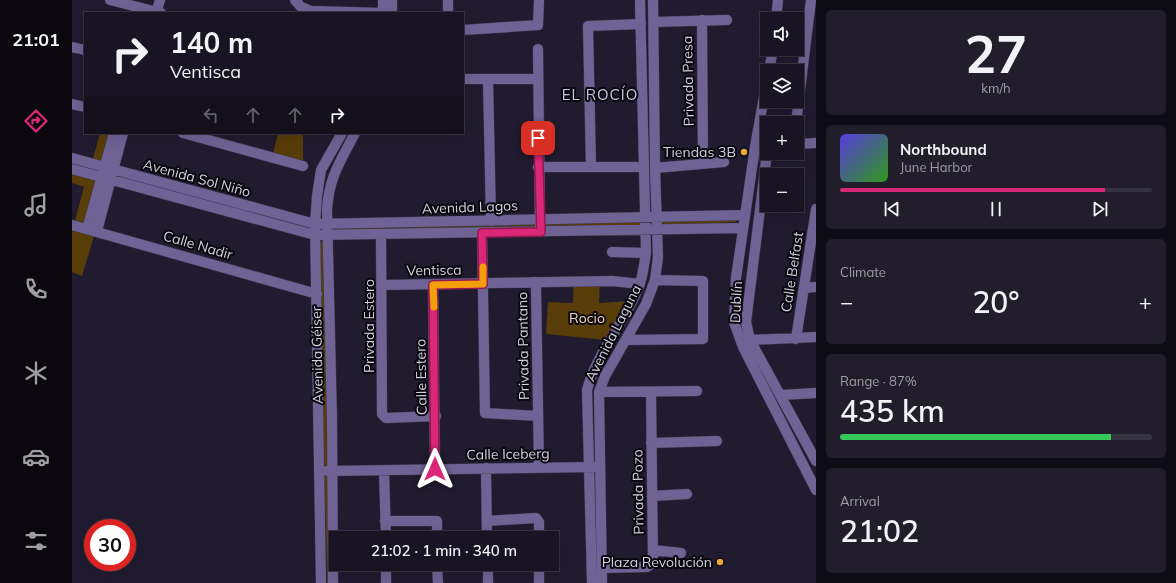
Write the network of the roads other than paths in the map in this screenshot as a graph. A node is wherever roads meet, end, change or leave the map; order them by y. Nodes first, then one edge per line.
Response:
1 (110, 0) edge
2 (160, 0) edge
3 (295, 0) edge
4 (383, 0) edge
5 (392, 0) edge
6 (448, 0) edge
7 (539, 0) edge
8 (640, 0) edge
9 (653, 0) edge
10 (778, 0) edge
11 (811, 0) edge
12 (147, 7) edge
13 (156, 12) edge
14 (158, 12) edge
15 (347, 12) edge
16 (383, 12) edge
17 (392, 12) edge
18 (448, 12) edge
19 (777, 12) edge
20 (702, 20) junction
21 (727, 20) dead end
22 (654, 22) junction
23 (640, 24) junction
24 (464, 30) edge
25 (72, 47) edge
26 (84, 50) edge
27 (538, 50) dead end
28 (464, 79) edge
29 (488, 79) junction
30 (537, 79) junction
31 (642, 94) junction
32 (654, 94) junction
33 (72, 104) edge
34 (84, 107) edge
35 (762, 108) edge
36 (797, 116) edge
37 (114, 134) edge
38 (124, 134) edge
39 (186, 134) edge
40 (341, 134) edge
41 (355, 134) edge
42 (816, 143) edge
43 (804, 144) edge
44 (755, 147) junction
45 (760, 147) edge
46 (332, 150) junction
47 (343, 156) junction
48 (72, 158) edge
49 (767, 160) edge
50 (724, 162) dead end
51 (703, 164) junction
52 (303, 166) dead end
53 (538, 167) junction
54 (591, 167) junction
55 (643, 167) junction
56 (655, 168) junction
57 (72, 169) edge
58 (107, 173) junction
59 (816, 209) edge
60 (745, 215) junction
61 (646, 217) junction
62 (657, 217) junction
63 (540, 219) junction
64 (491, 221) junction
65 (439, 222) junction
66 (72, 224) edge
67 (315, 224) junction
68 (327, 224) junction
69 (743, 228) junction
70 (657, 229) junction
71 (92, 230) junction
72 (646, 230) junction
73 (541, 232) junction
74 (482, 233) junction
75 (440, 234) junction
76 (315, 235) junction
77 (381, 235) junction
78 (328, 236) junction
79 (612, 252) dead end
80 (646, 253) junction
81 (655, 280) junction
82 (534, 282) junction
83 (483, 284) junction
84 (640, 284) junction
85 (383, 285) junction
86 (433, 285) junction
87 (816, 287) edge
88 (804, 288) junction
89 (317, 294) junction
90 (634, 298) junction
91 (646, 304) junction
92 (816, 337) edge
93 (796, 339) junction
94 (626, 340) junction
95 (750, 340) junction
96 (331, 365) junction
97 (318, 366) junction
98 (697, 391) dead end
99 (599, 392) junction
100 (651, 392) junction
101 (816, 393) edge
102 (781, 396) junction
103 (436, 416) junction
104 (538, 416) junction
105 (717, 442) dead end
106 (651, 443) junction
107 (816, 461) edge
108 (601, 467) junction
109 (486, 468) junction
110 (539, 468) junction
111 (590, 468) junction
112 (435, 469) junction
113 (332, 471) junction
114 (384, 471) junction
115 (318, 472) junction
116 (816, 490) edge
117 (687, 494) dead end
118 (652, 496) junction
119 (385, 521) junction
120 (487, 521) junction
121 (386, 531) edge
122 (437, 531) edge
123 (487, 531) edge
124 (539, 531) edge
125 (653, 550) junction
126 (681, 553) dead end
127 (597, 557) junction
128 (602, 568) junction
129 (386, 571) edge
130 (437, 571) edge
131 (488, 571) edge
132 (539, 571) edge
133 (321, 581) edge
134 (332, 581) edge
135 (386, 583) edge
136 (438, 583) edge
137 (488, 583) edge
138 (539, 583) edge
139 (592, 583) edge
140 (602, 583) edge

1 - 12 street
2 - 14 street
3 - 15 street
4 - 16 street
5 - 17 street
6 - 18 street
7 - 24 street
8 - 23 street, Avenida Laguna
9 - 22 street, Avenida Laguna
10 - 19 street
11 - 36 street
12 - 13 street
20 - 21 street
20 - 22 street, Privada Presa
20 - 51 street, Privada Presa
22 - 32 street, Avenida Laguna
23 - 31 street, Avenida Laguna
23 - 54 street
25 - 26 street
27 - 30 street
28 - 29 street
29 - 30 street
29 - 64 street
30 - 53 street
31 - 32 street
31 - 55 street, Avenida Laguna
32 - 56 street, Avenida Laguna
33 - 34 street
35 - 44 street
37 - 58 street
38 - 58 street
39 - 52 street
40 - 46 street, Avenida Géiser
41 - 47 street, Avenida Géiser
42 - 43 street
44 - 45 street
44 - 60 street
46 - 47 street
46 - 67 street, Avenida Géiser
47 - 68 street, Avenida Géiser
48 - 58 street, Avenida Sol Niño
49 - 95 street, Dublín
50 - 51 street
51 - 56 street
53 - 54 street
53 - 63 street
54 - 55 street
55 - 61 street, Avenida Laguna
56 - 62 street, Avenida Laguna
57 - 58 street, Avenida Sol Niño
58 - 67 street, Avenida Sol Niño
58 - 71 street
58 - 76 street, Avenida Sol Niño
59 - 88 street, Calle Belfast
60 - 62 street, Avenida Lagos
60 - 69 street
61 - 62 street, Avenida Lagos
61 - 63 street, Avenida Lagos
61 - 72 street, Avenida Laguna
62 - 70 street, Avenida Laguna
63 - 64 street, Avenida Lagos
63 - 73 street
64 - 65 street, Avenida Lagos
65 - 68 street, Avenida Lagos
65 - 75 street
66 - 71 street, Calle Nadir
67 - 68 street, Avenida Lagos
67 - 76 street, Avenida Géiser
68 - 78 street, Avenida Géiser
69 - 70 street, Avenida Lagos
69 - 116 street
70 - 72 street, Avenida Lagos
70 - 81 street, Avenida Laguna
71 - 89 street, Calle Nadir
72 - 73 street, Avenida Lagos
72 - 80 street, Avenida Laguna
73 - 74 street, Avenida Lagos
74 - 75 street, Avenida Lagos
74 - 83 street
75 - 77 street, Avenida Lagos
76 - 78 street, Avenida Lagos
76 - 89 street, Avenida Géiser
77 - 78 street, Avenida Lagos
77 - 85 street, Privada Estero
78 - 96 street, Avenida Géiser
79 - 80 street
80 - 84 street, Avenida Laguna
81 - 91 street, Avenida Laguna
81 - 94 street
82 - 83 street, Ventisca
82 - 84 street, Privada Pantano
82 - 104 street, Privada Pantano
83 - 86 street, Ventisca
83 - 104 street
84 - 90 street, Avenida Laguna
85 - 86 street, Ventisca
85 - 103 street, Privada Estero
86 - 103 street, Calle Estero
87 - 88 street
88 - 93 street, Calle Belfast
89 - 97 street, Avenida Géiser
90 - 91 street
90 - 111 street, Avenida Laguna
91 - 94 street, Avenida Laguna
92 - 93 street
93 - 95 street
94 - 99 street, Avenida Laguna
95 - 102 street, Dublín
96 - 97 street
96 - 113 street, Avenida Géiser
97 - 115 street, Avenida Géiser
98 - 100 street
99 - 100 street
99 - 108 street, Avenida Laguna
100 - 106 street, Privada Pozo
101 - 102 street
102 - 107 street, Dublín
103 - 112 street, Calle Estero
104 - 110 street, Privada Pantano
105 - 106 street
106 - 118 street, Privada Pozo
108 - 111 street, Calle Iceberg
108 - 127 street, Avenida Laguna
109 - 110 street, Calle Iceberg
109 - 112 street, Calle Iceberg
109 - 120 street
110 - 111 street, Calle Iceberg
111 - 127 street, Avenida Laguna
112 - 114 street, Calle Iceberg
113 - 114 street, Calle Iceberg
113 - 115 street, Calle Iceberg
113 - 134 street, Avenida Géiser
114 - 119 street
115 - 133 street, Avenida Géiser
117 - 118 street
118 - 125 street, Privada Pozo
119 - 121 street
119 - 122 street
120 - 123 street
120 - 124 street
125 - 126 street
125 - 128 street, Privada Pozo
127 - 128 street, Avenida Laguna
127 - 139 street, Avenida Laguna
128 - 140 street, Avenida Laguna
129 - 135 street
130 - 136 street
131 - 137 street
132 - 138 street
133 - 134 street

